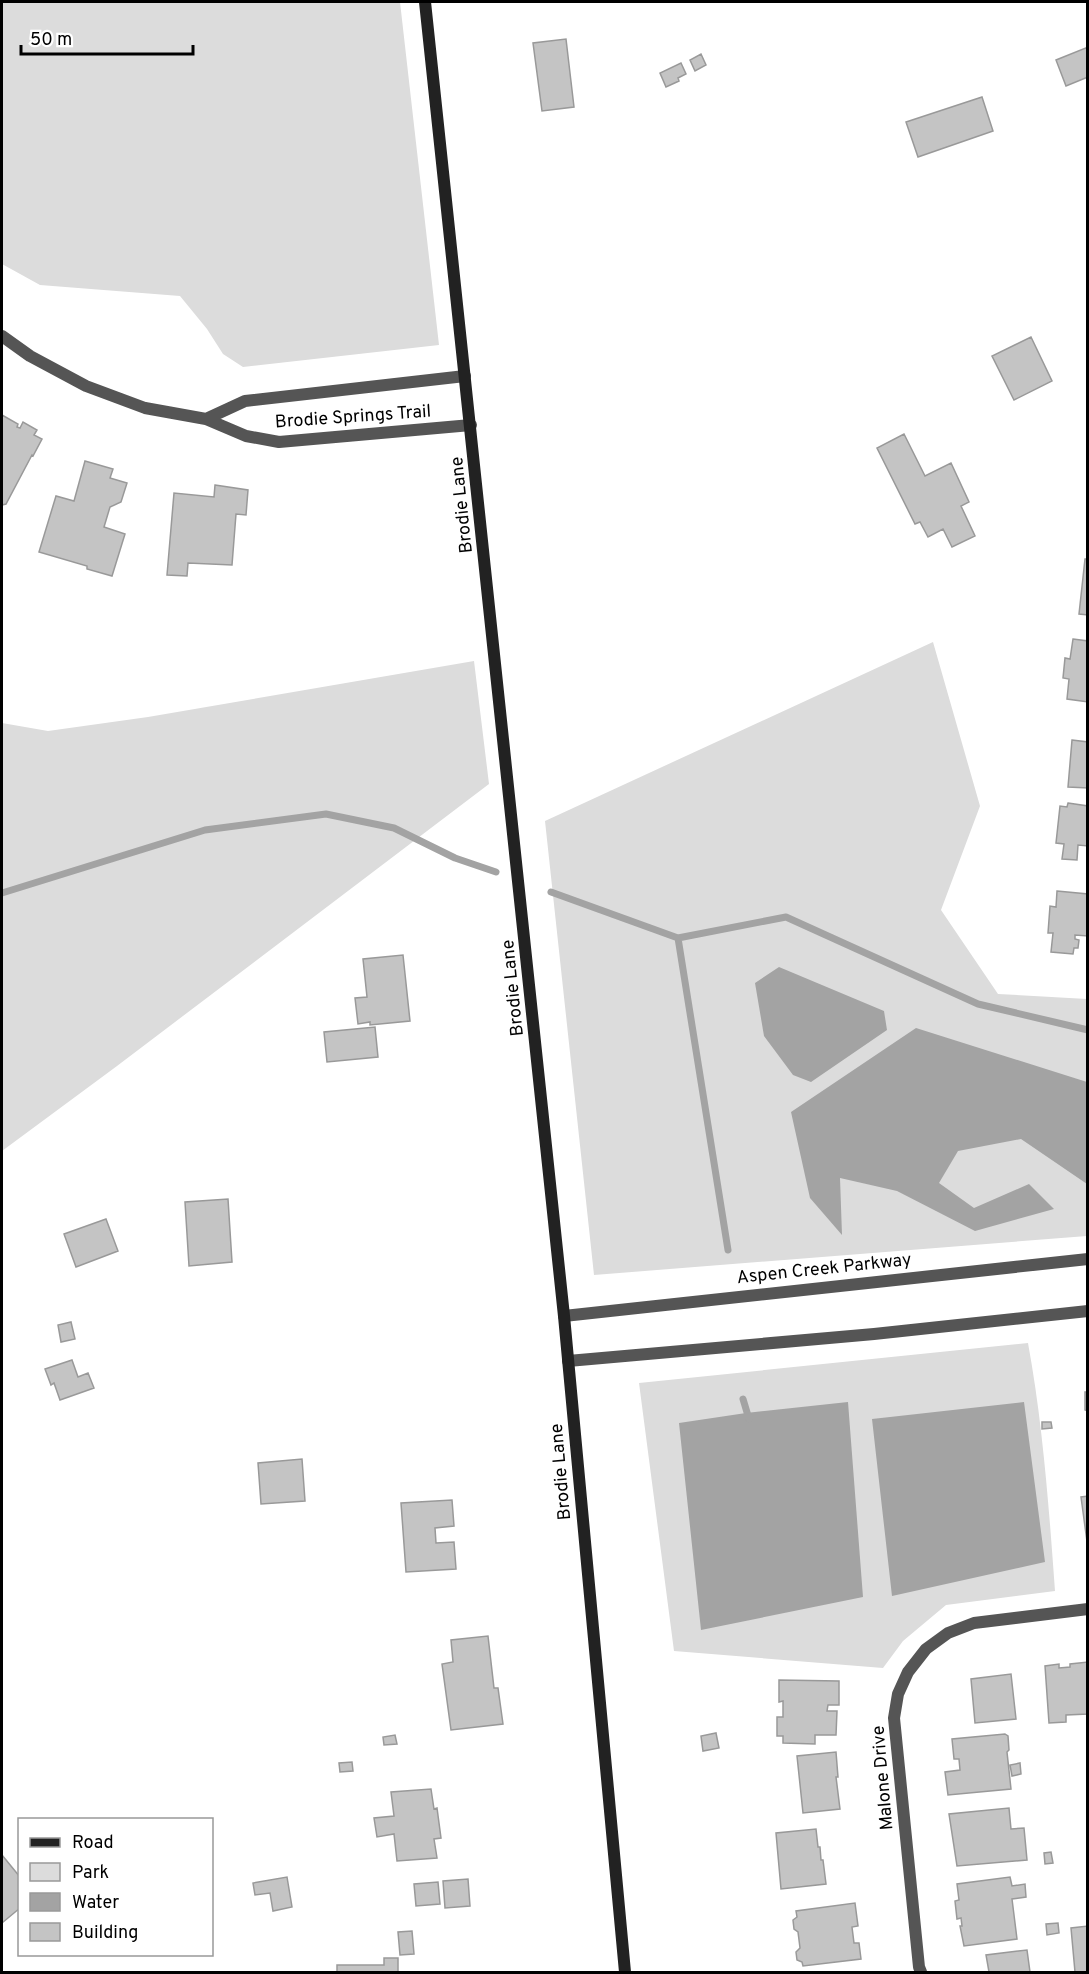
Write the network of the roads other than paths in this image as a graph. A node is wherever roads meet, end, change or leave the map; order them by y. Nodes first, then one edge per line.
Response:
1 (425, 2) edge
2 (2, 336) edge
3 (465, 375) junction
4 (206, 419) junction
5 (471, 425) junction
6 (1088, 1259) edge
7 (1088, 1311) edge
8 (564, 1316) junction
9 (568, 1361) junction
10 (1088, 1609) edge
11 (625, 1972) edge
12 (921, 1972) edge

1 - 3 main road, Brodie Lane
2 - 4 street, Brodie Springs Trail
3 - 4 street, Brodie Springs Trail
3 - 5 main road, Brodie Lane
4 - 5 street, Brodie Springs Trail
5 - 8 main road, Brodie Lane
6 - 8 street, Aspen Creek Parkway
7 - 9 street
8 - 9 main road, Brodie Lane
9 - 11 main road, Brodie Lane
10 - 12 street, Malone Drive

